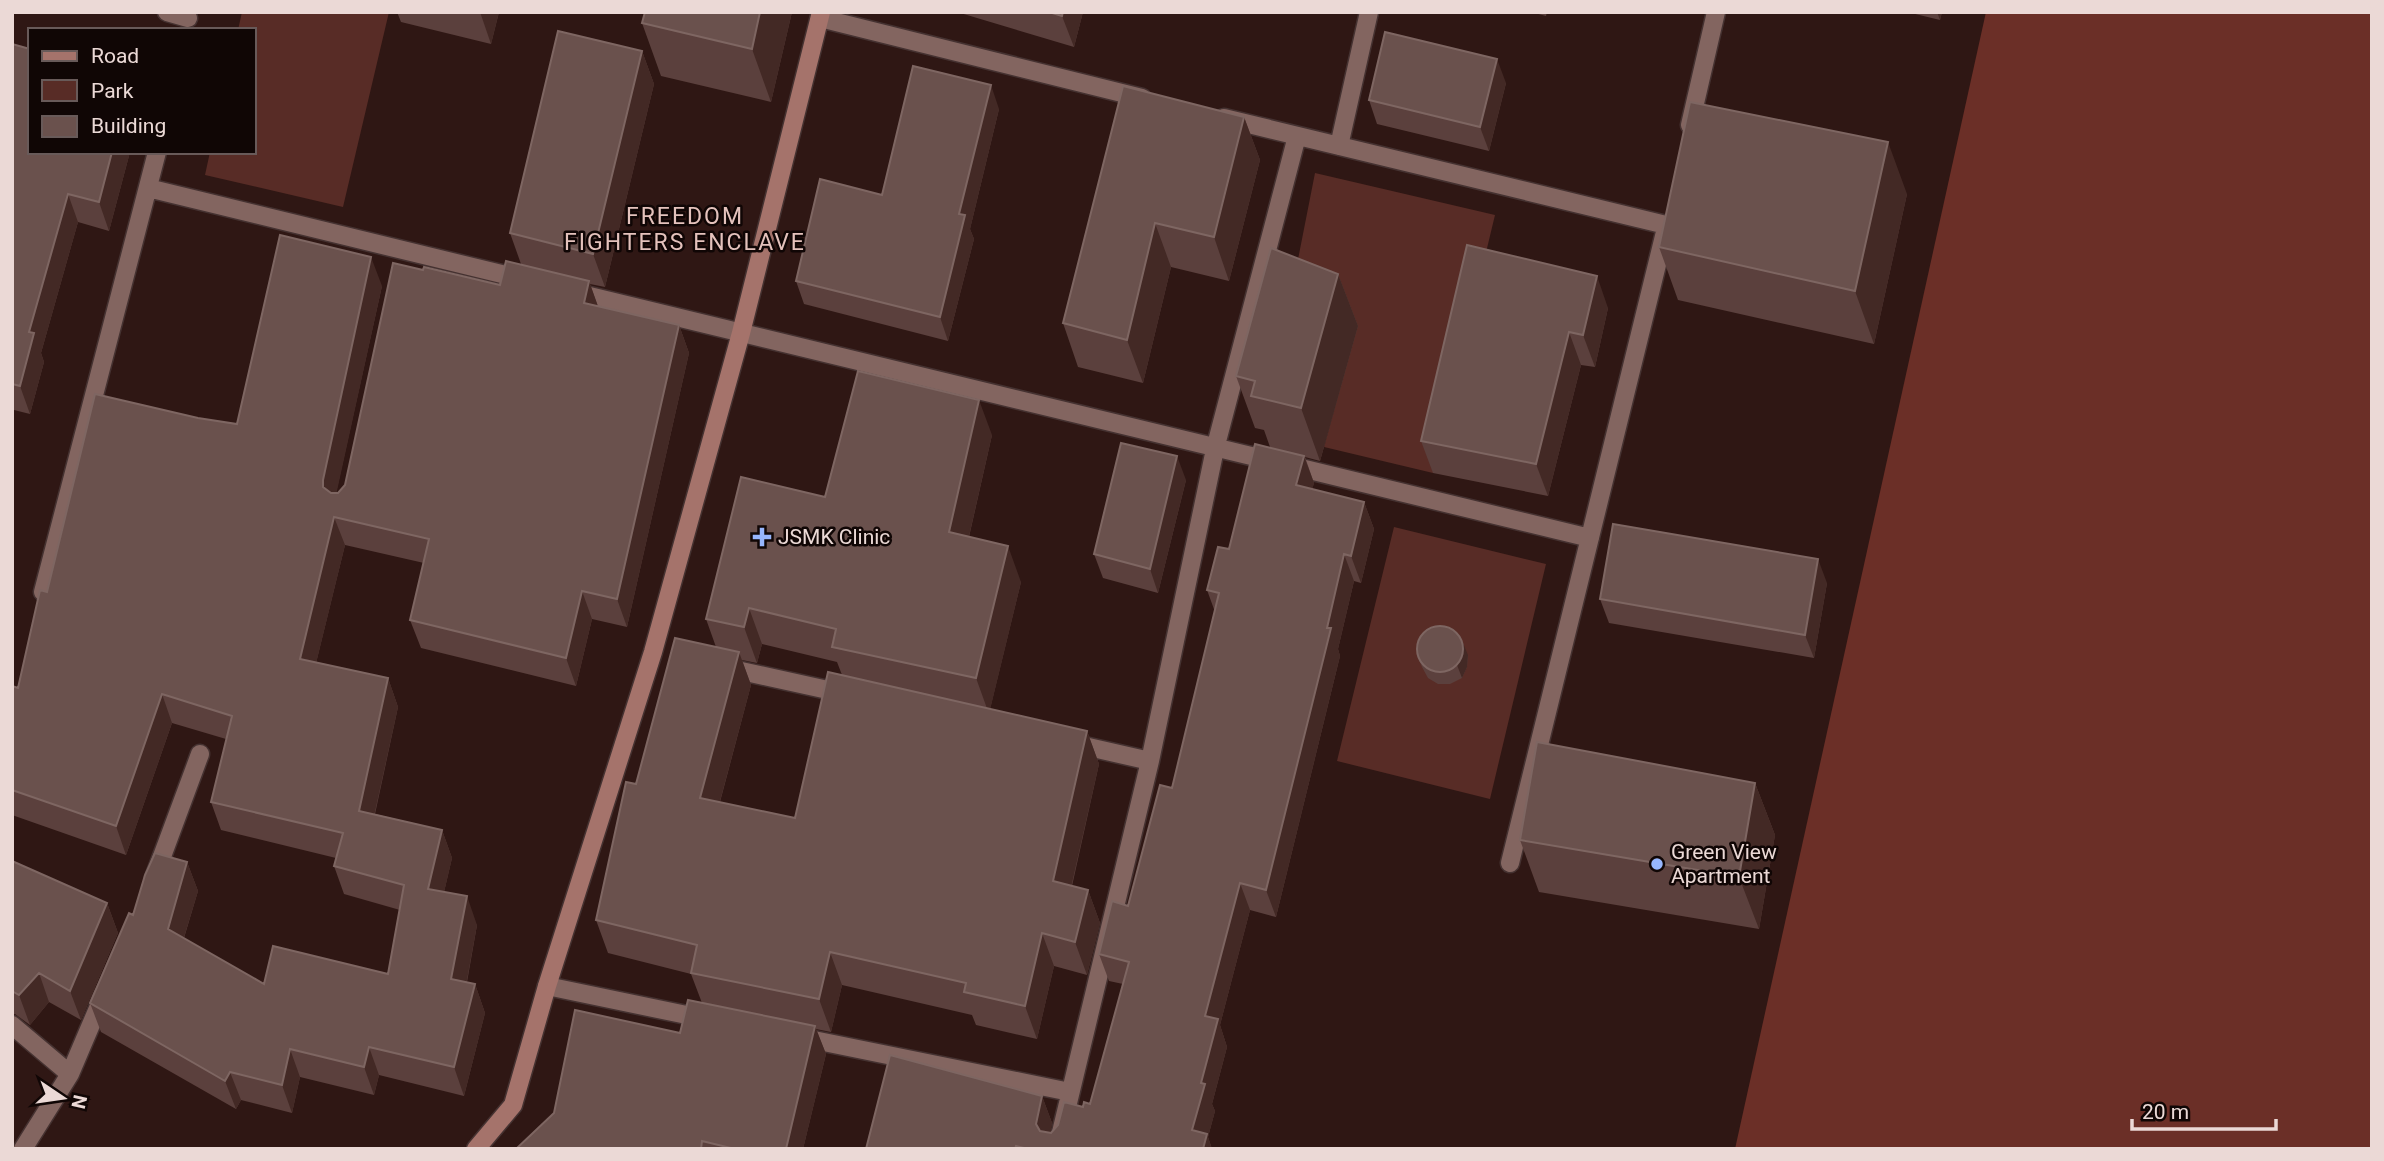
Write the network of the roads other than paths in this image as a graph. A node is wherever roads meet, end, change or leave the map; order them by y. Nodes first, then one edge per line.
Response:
1 (167, 12) edge
2 (1369, 12) edge
3 (1717, 12) edge
4 (820, 15) edge
5 (188, 20) edge
6 (1164, 103) edge
7 (1204, 113) edge
8 (1297, 136) junction
9 (1685, 145) edge
10 (1339, 146) junction
11 (156, 154) edge
12 (148, 188) junction
13 (741, 332) junction
14 (1215, 449) junction
15 (1590, 538) junction
16 (43, 592) edge
17 (707, 664) edge
18 (868, 699) edge
19 (1056, 740) edge
20 (200, 754) dead end
21 (1150, 761) junction
22 (1510, 863) dead end
23 (148, 893) edge
24 (110, 979) edge
25 (547, 986) junction
26 (729, 1023) edge
27 (12, 1025) edge
28 (784, 1034) edge
29 (70, 1074) junction
30 (1070, 1092) junction
31 (23, 1149) edge
32 (476, 1149) edge
33 (1057, 1149) edge

1 - 5 street
2 - 10 street
3 - 9 street
4 - 6 street
4 - 13 street
7 - 8 street
8 - 10 street
8 - 14 street
10 - 15 street
11 - 12 street
12 - 13 street
12 - 16 street
13 - 14 street
13 - 25 street
14 - 15 street
14 - 21 street
15 - 22 street
17 - 18 street
19 - 21 street
20 - 23 street
21 - 30 street
24 - 29 street
25 - 26 street
25 - 32 street
27 - 29 street
28 - 30 street
29 - 31 street
30 - 33 street

